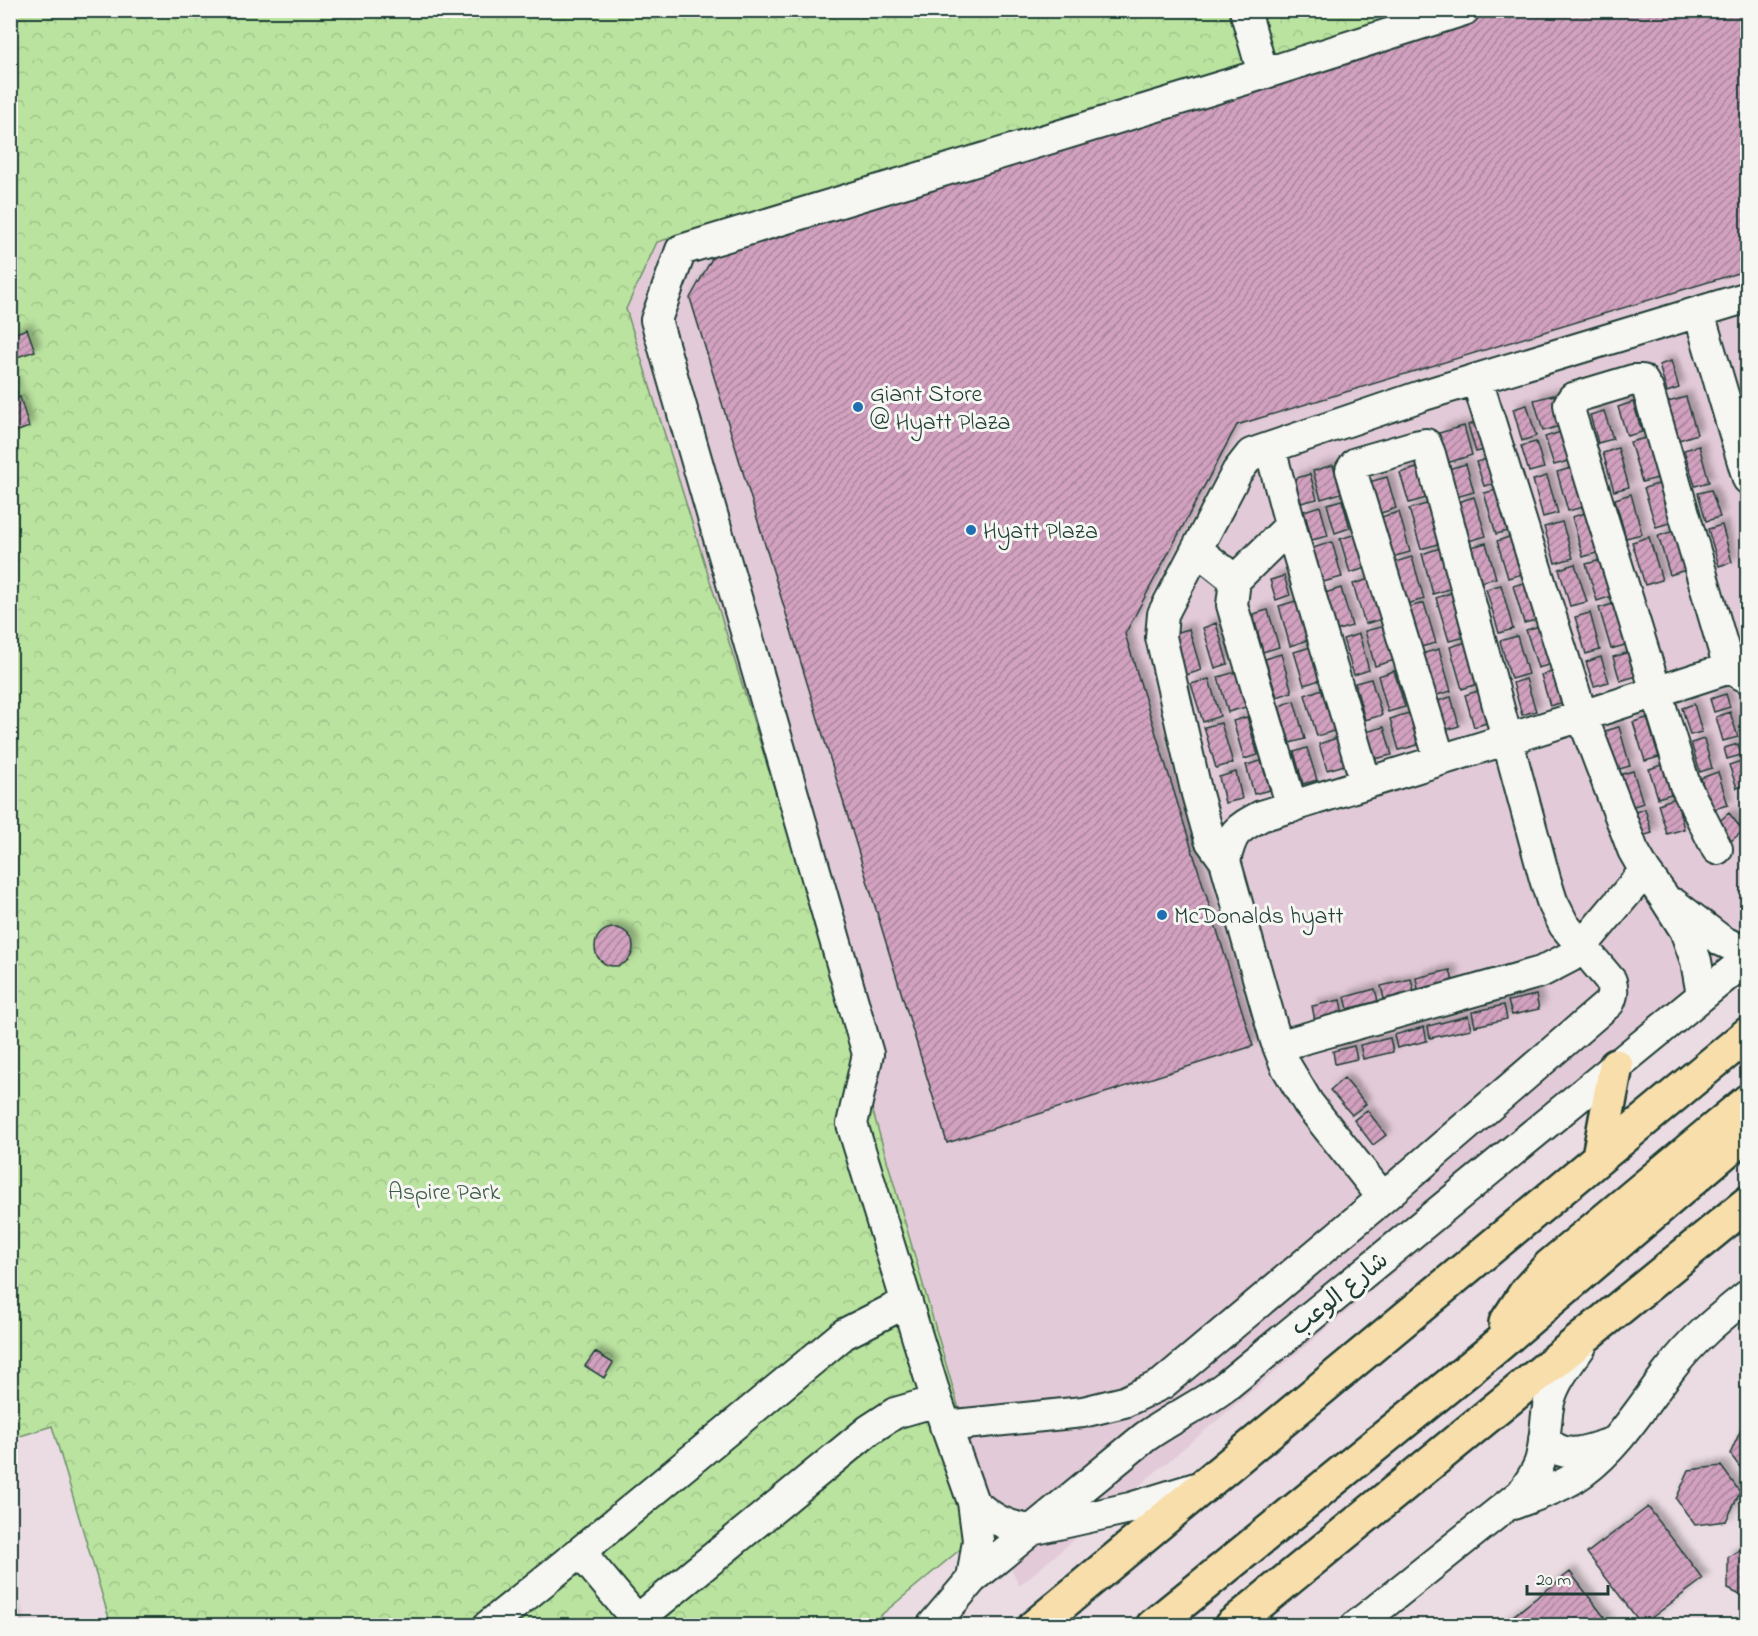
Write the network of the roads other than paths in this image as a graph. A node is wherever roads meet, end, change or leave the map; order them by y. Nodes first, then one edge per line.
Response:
1 (1245, 10) edge
2 (1464, 10) edge
3 (1263, 74) junction
4 (1748, 297) edge
5 (1699, 313) junction
6 (1477, 380) junction
7 (1270, 448) junction
8 (1748, 478) edge
9 (1290, 526) junction
10 (1197, 550) junction
11 (1235, 580) junction
12 (1741, 669) edge
13 (1656, 692) junction
14 (1582, 716) junction
15 (1507, 739) junction
16 (1440, 760) junction
17 (1366, 783) junction
18 (1292, 807) junction
19 (1717, 849) dead end
20 (1225, 861) junction
21 (1645, 871) junction
22 (1664, 897) junction
23 (1582, 946) junction
24 (1748, 953) edge
25 (1748, 958) edge
26 (1702, 995) junction
27 (1748, 1034) edge
28 (1278, 1046) junction
29 (1616, 1066) junction
30 (1748, 1101) edge
31 (1748, 1132) edge
32 (1599, 1156) junction
33 (1383, 1198) junction
34 (1748, 1203) edge
35 (1748, 1295) edge
36 (907, 1302) junction
37 (1593, 1329) junction
38 (1491, 1351) junction
39 (941, 1413) junction
40 (1544, 1439) junction
41 (1614, 1442) junction
42 (1205, 1485) junction
43 (973, 1502) junction
44 (1505, 1507) junction
45 (1031, 1530) junction
46 (580, 1552) junction
47 (972, 1579) junction
48 (634, 1623) edge
49 (488, 1626) edge
50 (932, 1626) edge
51 (1035, 1626) edge
52 (1153, 1626) edge
53 (1231, 1626) edge
54 (1356, 1626) edge

1 - 3 street
2 - 3 street
3 - 36 street
4 - 5 street
5 - 6 street
5 - 8 street
6 - 7 street
6 - 14 street
7 - 9 street
7 - 10 street
9 - 11 street
9 - 17 street
10 - 11 street
10 - 20 street
11 - 18 street
12 - 13 street
12 - 13 street
13 - 14 street
13 - 19 street
14 - 15 street
14 - 21 street
15 - 16 street
15 - 16 street
15 - 23 street
16 - 17 street
17 - 18 street
18 - 20 street
20 - 28 street
21 - 22 street
21 - 23 street
22 - 24 street
22 - 26 street
23 - 28 street
23 - 33 street
25 - 26 street, شارع الوعب
26 - 29 street, شارع الوعب
27 - 32 main road
28 - 33 street
29 - 32 main road
29 - 45 street, شارع الوعب
30 - 38 main road
31 - 38 main road
32 - 42 main road
33 - 39 street
34 - 37 main road
35 - 41 street
36 - 39 street
36 - 46 street
37 - 40 street
37 - 53 main road
38 - 52 main road
39 - 43 street
39 - 48 street
40 - 41 street
40 - 44 street
41 - 44 street
42 - 45 street
42 - 51 main road
43 - 45 street
43 - 47 street
44 - 54 street
45 - 47 street, شارع الوعب
46 - 48 street
46 - 49 street
47 - 50 street, شارع الوعب

